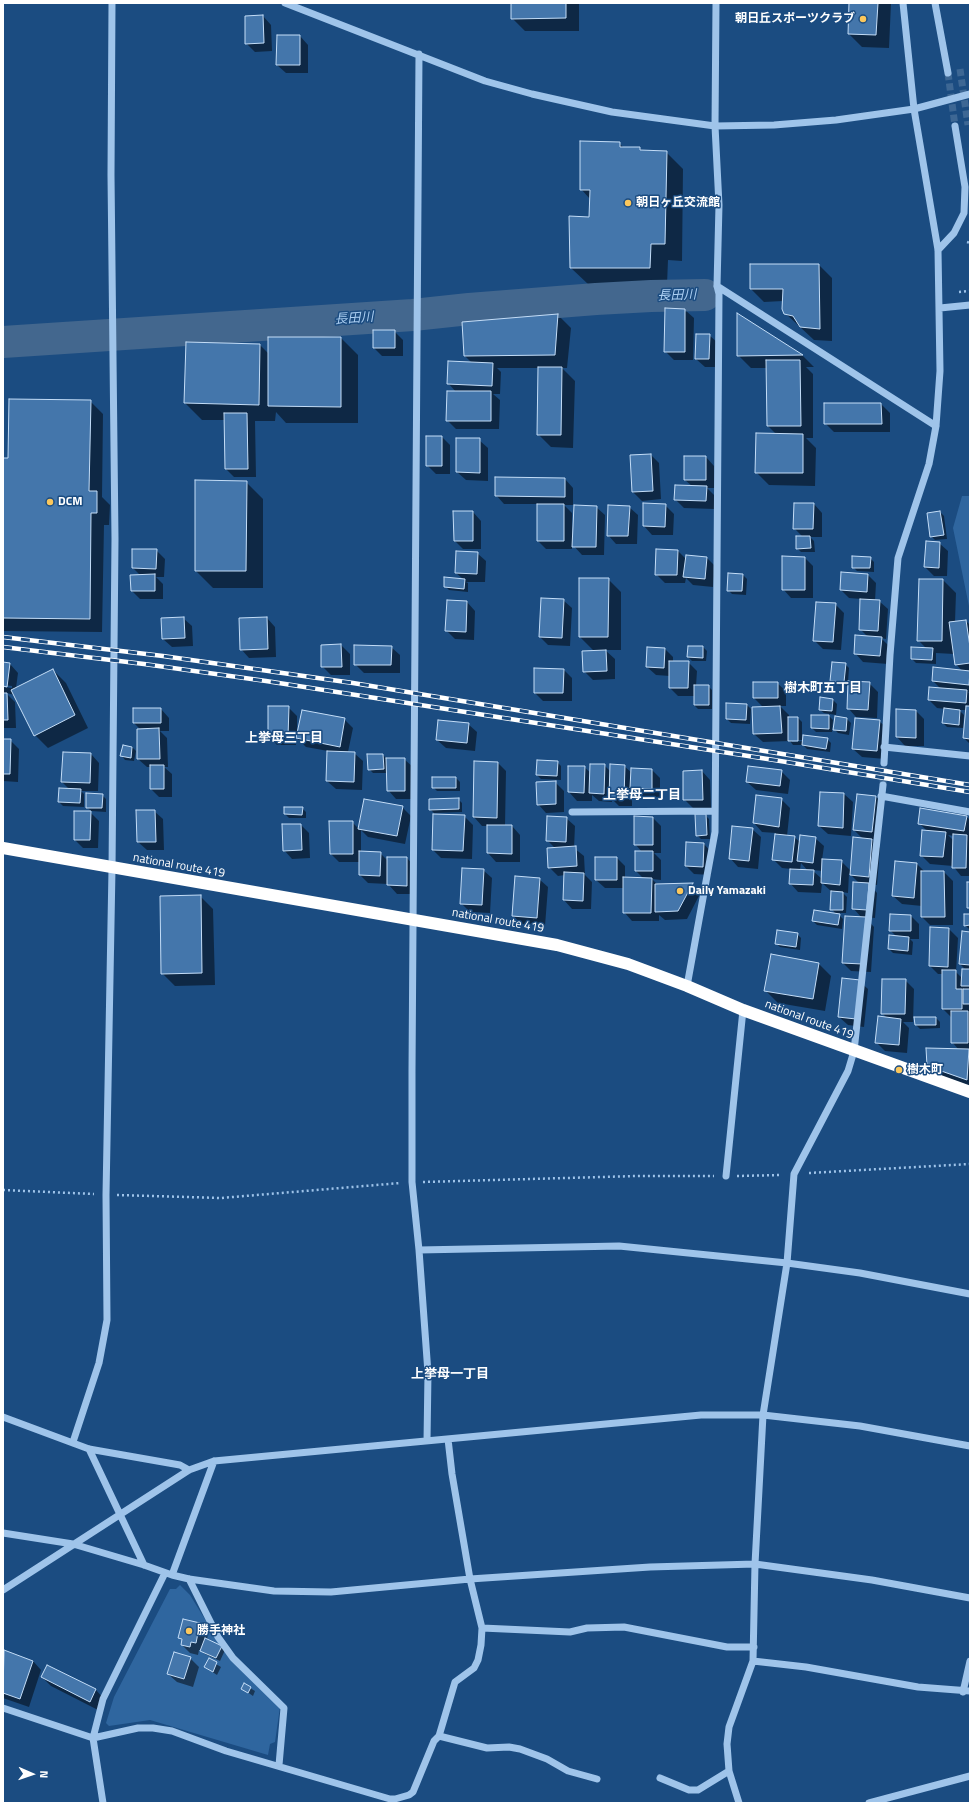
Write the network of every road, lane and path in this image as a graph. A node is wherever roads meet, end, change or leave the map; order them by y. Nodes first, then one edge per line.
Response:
1 (112, 3) edge
2 (285, 3) edge
3 (716, 3) edge
4 (903, 3) edge
5 (935, 3) edge
6 (419, 54) junction
7 (948, 73) tunnel mouth
8 (970, 94) edge
9 (914, 109) junction
10 (715, 126) junction
11 (955, 126) tunnel mouth
12 (938, 250) junction
13 (717, 286) junction
14 (970, 291) edge
15 (959, 292) dead end
16 (970, 305) edge
17 (940, 308) junction
18 (936, 426) junction
19 (884, 747) junction
20 (970, 756) edge
21 (884, 763) tunnel mouth
22 (883, 784) tunnel mouth
23 (881, 796) junction
24 (715, 811) junction
25 (572, 812) dead end
26 (970, 812) edge
27 (3, 848) edge
28 (112, 869) junction
29 (412, 920) junction
30 (688, 986) junction
31 (743, 1010) junction
32 (854, 1051) junction
33 (970, 1091) edge
34 (970, 1164) edge
35 (794, 1174) junction
36 (726, 1176) junction
37 (412, 1182) junction
38 (3, 1190) edge
39 (106, 1195) junction
40 (420, 1250) junction
41 (787, 1263) junction
42 (970, 1294) edge
43 (763, 1414) junction
44 (3, 1417) edge
45 (448, 1439) junction
46 (427, 1441) junction
47 (73, 1442) junction
48 (970, 1446) edge
49 (89, 1449) junction
50 (214, 1461) junction
51 (190, 1470) junction
52 (120, 1514) junction
53 (3, 1533) edge
54 (73, 1544) junction
55 (754, 1564) junction
56 (144, 1565) junction
57 (169, 1574) junction
58 (190, 1579) junction
59 (470, 1579) junction
60 (3, 1590) edge
61 (970, 1598) edge
62 (482, 1628) junction
63 (754, 1647) junction
64 (753, 1660) junction
65 (970, 1661) edge
66 (967, 1692) edge
67 (3, 1708) edge
68 (439, 1736) junction
69 (93, 1738) junction
70 (279, 1765) junction
71 (729, 1771) junction
72 (970, 1776) edge
73 (660, 1778) dead end
74 (597, 1779) dead end
75 (103, 1803) edge
76 (739, 1803) edge
77 (869, 1803) edge

1 - 28 street
2 - 6 street
3 - 10 street
4 - 9 street
5 - 7 street
6 - 10 street
6 - 29 street
8 - 9 street
9 - 10 street
9 - 12 street
10 - 13 street
11 - 12 street
12 - 17 street
13 - 18 street
13 - 24 street
14 - 15 path
16 - 17 street
17 - 18 street
18 - 19 street
19 - 20 street
19 - 21 street
22 - 23 street
23 - 26 street
23 - 32 street
24 - 25 street
24 - 30 street
27 - 28 highway, national route 419
28 - 29 highway, national route 419
28 - 39 street
29 - 30 highway, national route 419
29 - 37 street
30 - 31 highway, national route 419
31 - 32 highway, national route 419
31 - 36 street
32 - 33 highway, national route 419
32 - 35 street
34 - 35 path
35 - 36 path
35 - 41 street
36 - 37 path
37 - 39 path
37 - 40 street
38 - 39 path
39 - 47 street
40 - 41 street
40 - 46 street
41 - 42 street
41 - 43 street
43 - 45 street
43 - 48 street
43 - 55 street
44 - 47 street
45 - 46 street
45 - 59 street
46 - 50 street
47 - 49 street
49 - 51 street
49 - 52 street
50 - 51 street
50 - 57 street
51 - 52 street
52 - 54 street
52 - 56 street
53 - 54 street
54 - 56 street
54 - 60 street
55 - 59 street
55 - 61 street
55 - 63 street
56 - 57 street
57 - 58 street
57 - 69 street
58 - 59 street
58 - 70 street
59 - 62 street
62 - 63 street
62 - 68 street
63 - 64 street
64 - 66 street
64 - 71 street
65 - 66 street
67 - 69 street
68 - 70 street
68 - 74 street
69 - 70 street
69 - 75 street
71 - 73 street
71 - 76 street
72 - 77 street

